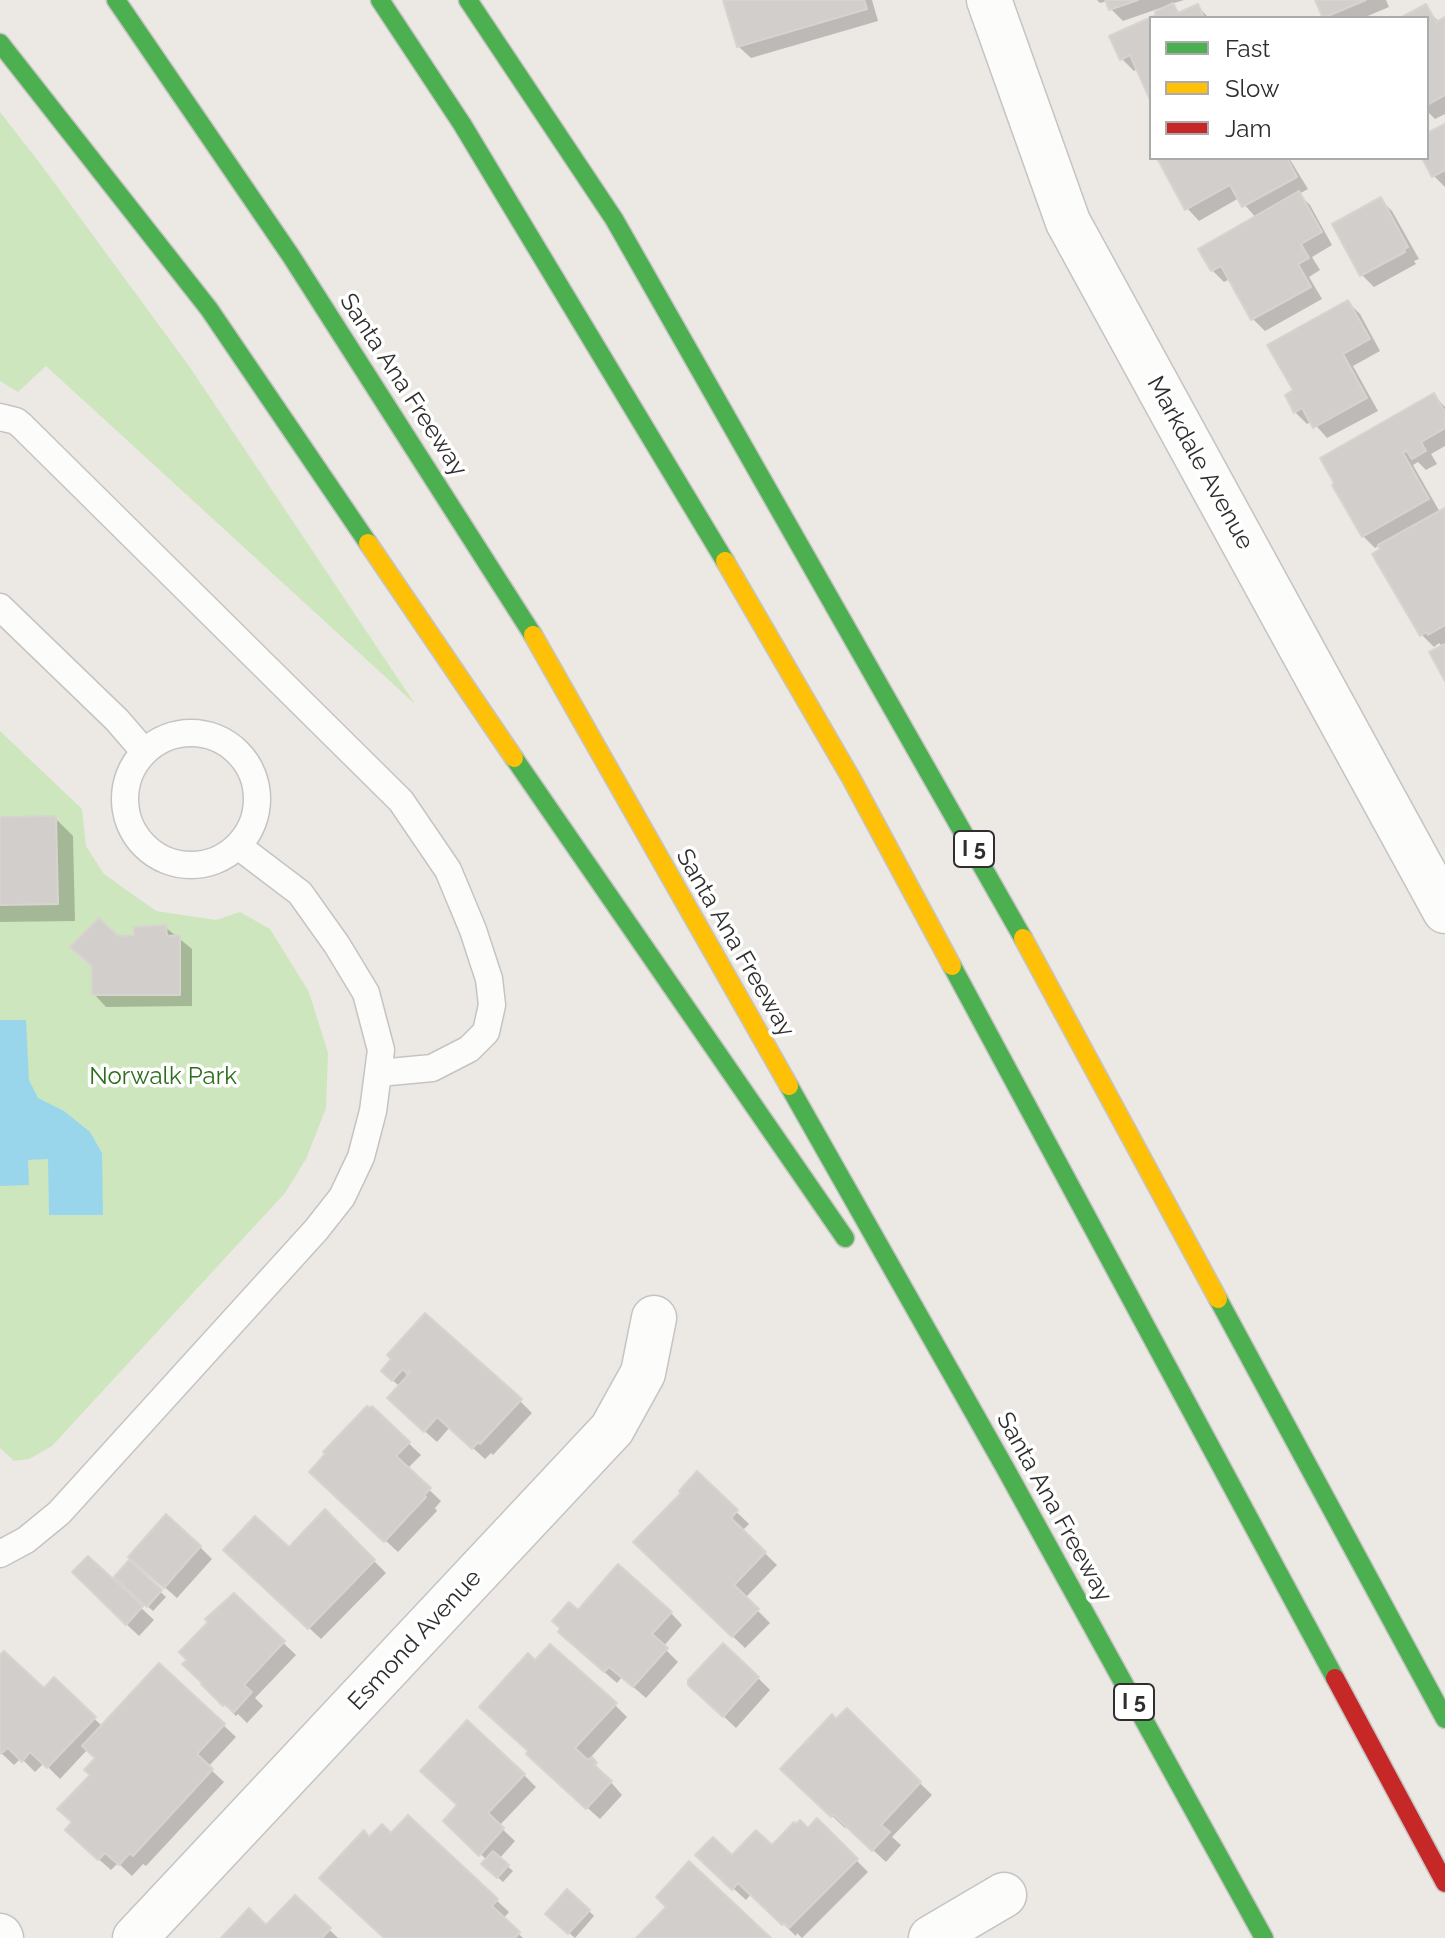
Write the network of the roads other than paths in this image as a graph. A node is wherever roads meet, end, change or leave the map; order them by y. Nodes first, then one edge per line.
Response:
1 (116, 0) edge
2 (380, 0) edge
3 (468, 0) edge
4 (989, 0) edge
5 (0, 43) edge
6 (0, 417) edge
7 (0, 607) edge
8 (143, 750) junction
9 (238, 846) junction
10 (1445, 911) edge
11 (379, 1073) junction
12 (859, 1257) dead end
13 (886, 1296) dead end
14 (654, 1318) dead end
15 (1004, 1466) junction
16 (0, 1554) edge
17 (1445, 1719) edge
18 (1445, 1883) edge
19 (1004, 1895) dead end
20 (135, 1938) edge
21 (931, 1938) edge
22 (1264, 1938) edge

1 - 15 highway, Santa Ana Freeway / I 5
2 - 18 highway
3 - 17 highway, I 5
4 - 10 street, Markdale Avenue
5 - 12 highway
6 - 11 lane
7 - 8 lane
8 - 9 lane
8 - 9 lane
9 - 11 lane
11 - 16 lane
13 - 15 highway
14 - 20 street, Esmond Avenue
15 - 22 highway, Santa Ana Freeway / I 5
19 - 21 street

